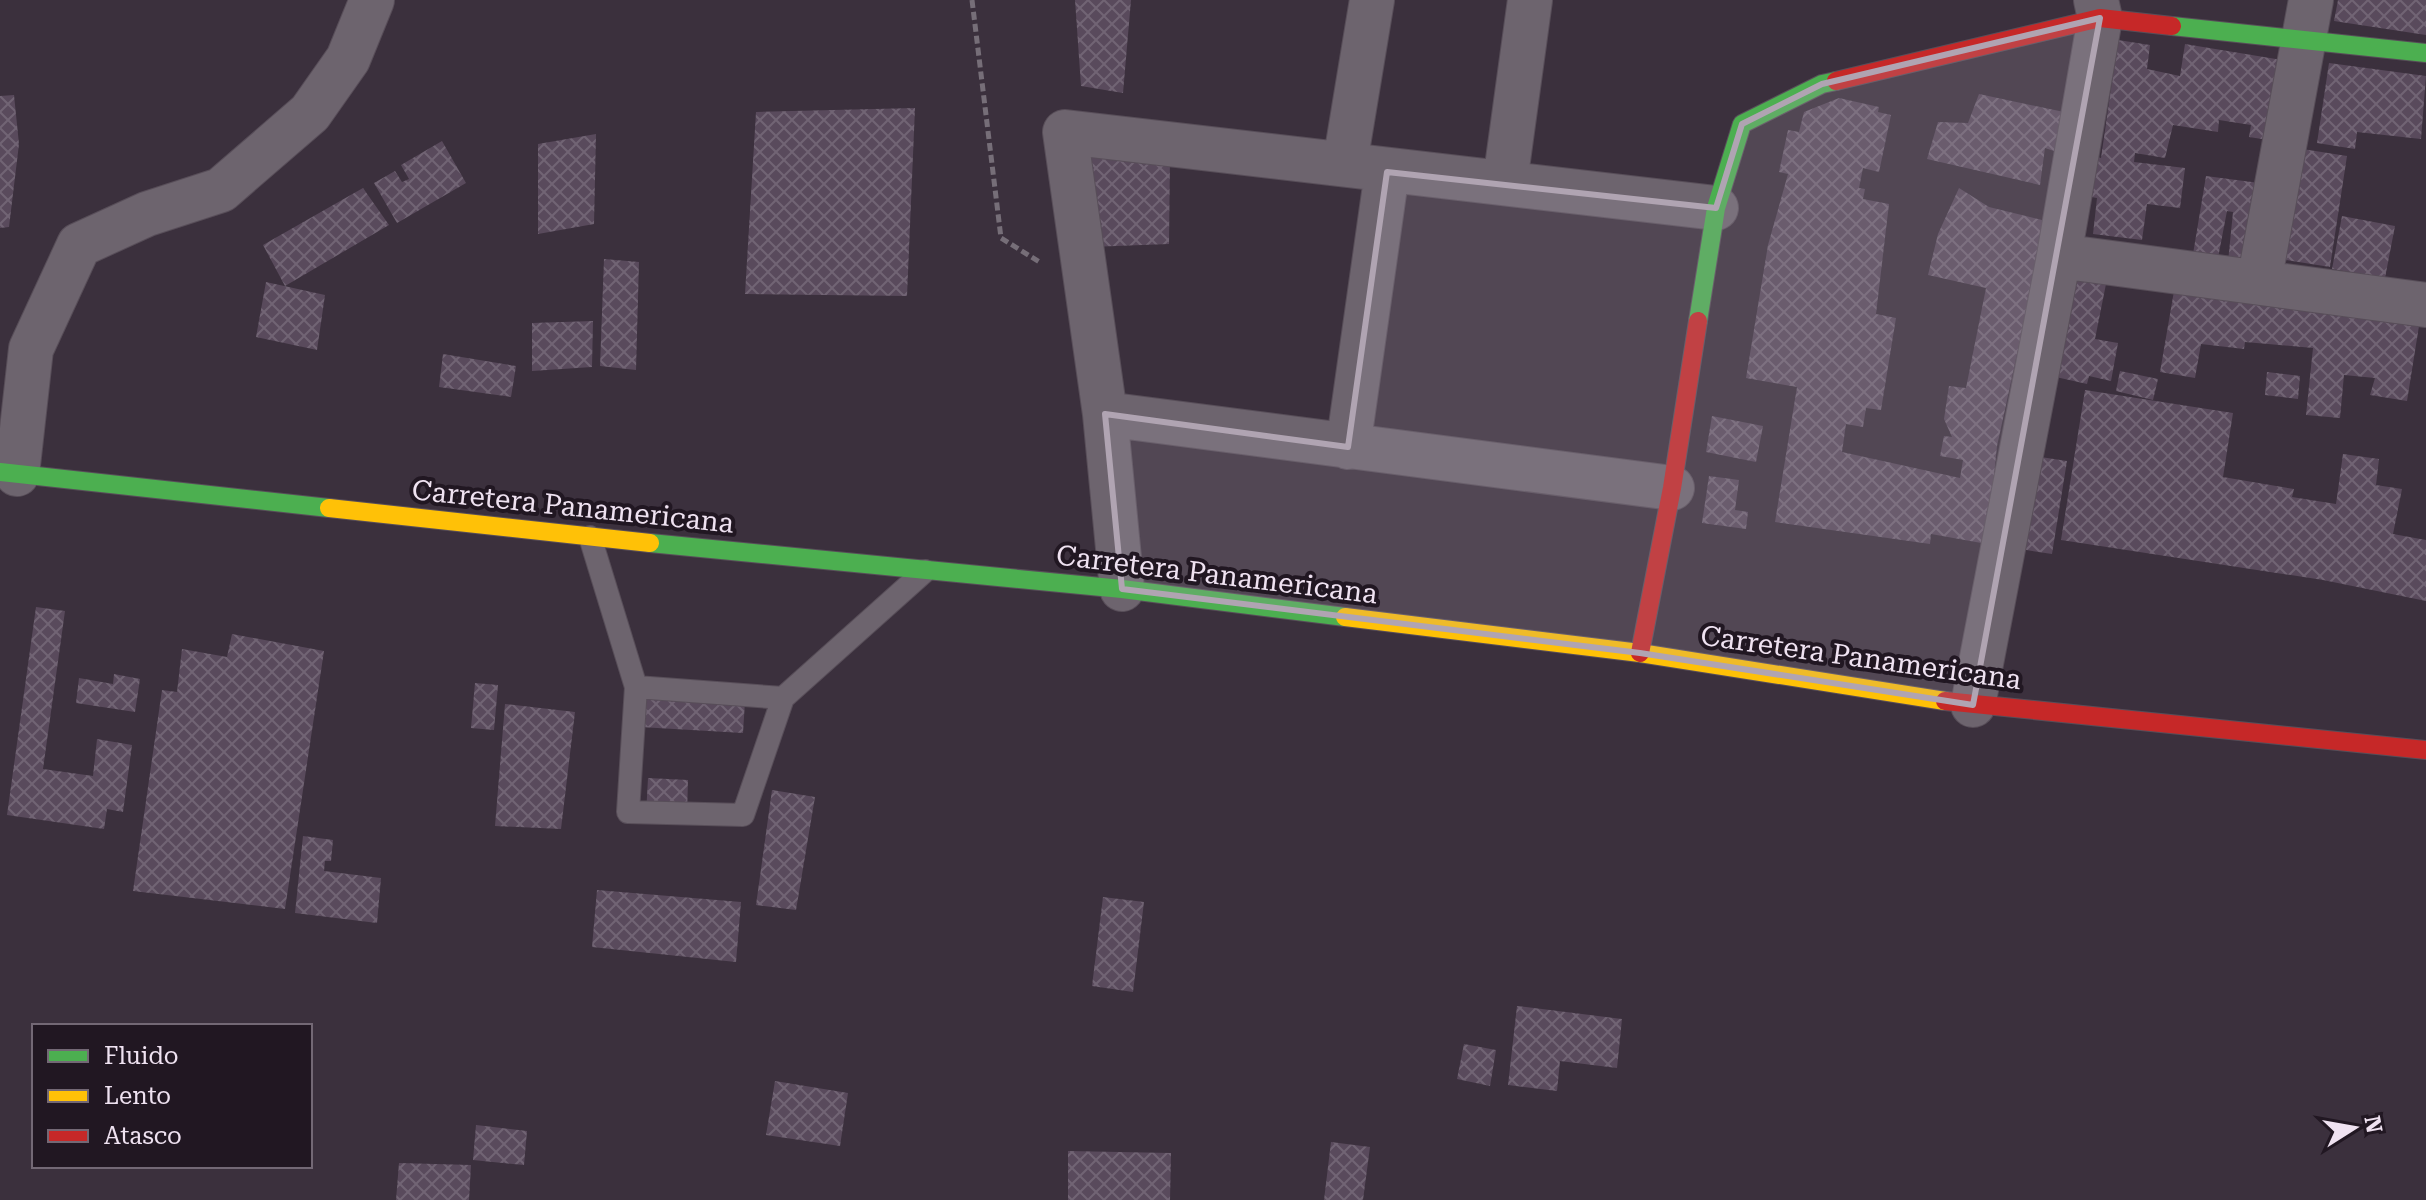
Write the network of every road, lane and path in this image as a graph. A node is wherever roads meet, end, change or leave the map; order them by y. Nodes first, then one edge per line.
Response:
1 (372, 0) edge
2 (972, 0) edge
3 (1372, 0) edge
4 (1530, 0) edge
5 (2098, 9) edge
6 (2309, 20) edge
7 (2426, 53) edge
8 (1366, 167) junction
9 (1505, 182) junction
10 (1716, 208) junction
11 (2059, 256) junction
12 (2259, 282) junction
13 (1087, 292) junction
14 (2426, 305) edge
15 (1105, 414) junction
16 (1348, 447) junction
17 (9, 473) edge
18 (1672, 488) junction
19 (590, 537) junction
20 (925, 571) junction
21 (1122, 589) junction
22 (1640, 653) junction
23 (636, 687) junction
24 (783, 698) junction
25 (1973, 705) junction
26 (2426, 750) edge

1 - 17 street
2 - 13 path
3 - 8 street
4 - 9 street
5 - 6 main road
5 - 10 main road
5 - 11 street
6 - 7 main road
6 - 12 street
8 - 9 street
8 - 13 street
8 - 16 street
9 - 10 street
10 - 18 main road
11 - 12 street
11 - 25 street
12 - 14 street
13 - 15 street
15 - 16 street
15 - 21 street
16 - 18 street
17 - 19 main road, Carretera Panamericana
18 - 22 main road
19 - 20 main road, Carretera Panamericana
19 - 23 lane
20 - 21 main road, Carretera Panamericana
20 - 24 lane
21 - 22 main road, Carretera Panamericana
22 - 25 main road, Carretera Panamericana
23 - 24 lane
23 - 24 lane
25 - 26 main road, Carretera Panamericana

